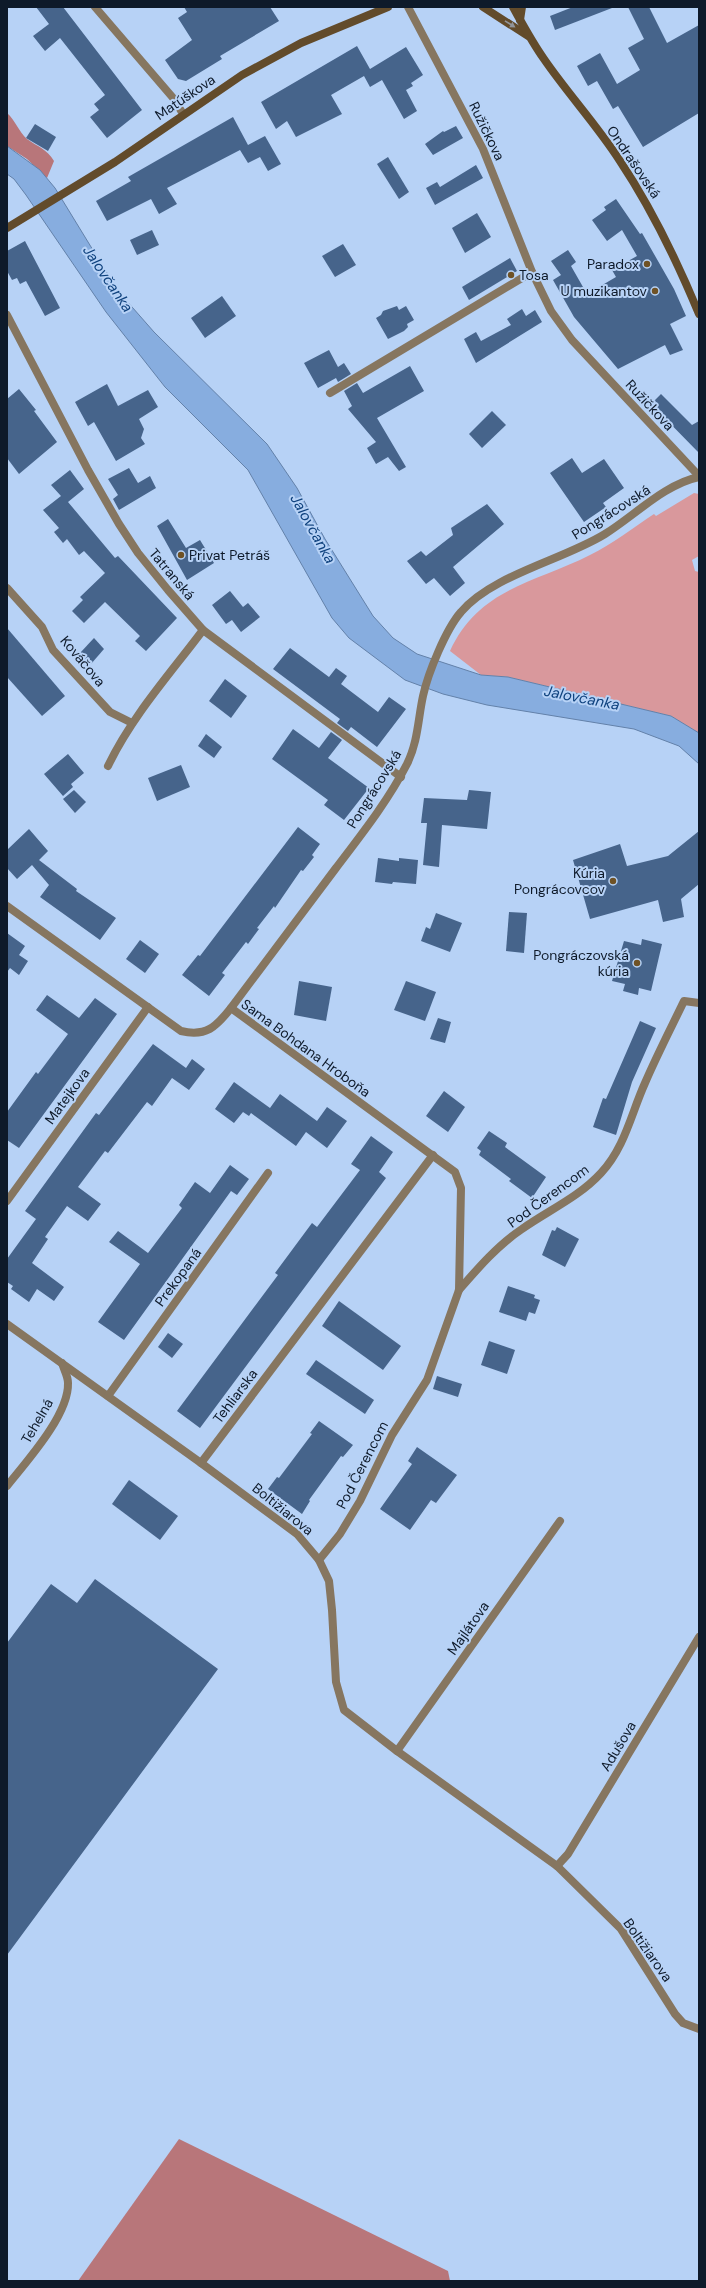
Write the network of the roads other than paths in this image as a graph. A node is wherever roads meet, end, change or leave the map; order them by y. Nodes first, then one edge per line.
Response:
1 (95, 7) edge
2 (388, 7) edge
3 (408, 7) edge
4 (483, 7) edge
5 (513, 7) edge
6 (522, 7) edge
7 (520, 20) junction
8 (528, 36) junction
9 (183, 114) junction
10 (7, 228) edge
11 (532, 272) junction
12 (699, 314) edge
13 (7, 315) edge
14 (330, 393) dead end
15 (699, 476) edge
16 (7, 588) edge
17 (203, 630) junction
18 (132, 723) junction
19 (108, 766) dead end
20 (401, 776) junction
21 (7, 906) edge
22 (699, 1002) edge
23 (148, 1007) junction
24 (231, 1008) junction
25 (433, 1155) junction
26 (268, 1173) dead end
27 (7, 1201) edge
28 (459, 1290) junction
29 (7, 1324) edge
30 (61, 1362) junction
31 (108, 1396) junction
32 (201, 1463) junction
33 (7, 1486) edge
34 (560, 1521) dead end
35 (319, 1560) junction
36 (699, 1636) edge
37 (397, 1751) junction
38 (557, 1866) junction
39 (699, 2029) edge

1 - 9 street
2 - 9 main road, Matúškova
3 - 11 street, Ružičkova
4 -> 8 main road, Ondrašovská
5 - 7 main road, Ondrašovská
6 - 7 main road
7 - 8 main road, Ondrašovská
8 - 12 main road, Ondrašovská
9 - 10 main road, Matúškova
11 - 14 street
11 - 15 street, Ružičkova
13 - 17 street, Tatranská
15 - 20 street, Pongrácovská
16 - 18 street, Kováčova
17 - 18 street
17 - 20 street, Tatranská
18 - 19 street
20 - 24 street, Pongrácovská
21 - 23 street, Sama Bohdana Hroboňa
22 - 28 street, Pod Čerencom
23 - 24 street, Sama Bohdana Hroboňa
23 - 27 street, Matejkova
24 - 25 street, Sama Bohdana Hroboňa
25 - 28 street, Pod Čerencom
25 - 32 street, Tehliarska
26 - 31 street, Prekopaná
28 - 35 street, Pod Čerencom
29 - 30 street
30 - 31 street
30 - 33 street, Tehelná
31 - 32 street
32 - 35 street, Boltižiarova
34 - 37 street, Majlátova
35 - 37 street, Boltižiarova
36 - 38 street, Adušova
37 - 38 street, Boltižiarova
38 - 39 street, Boltižiarova

